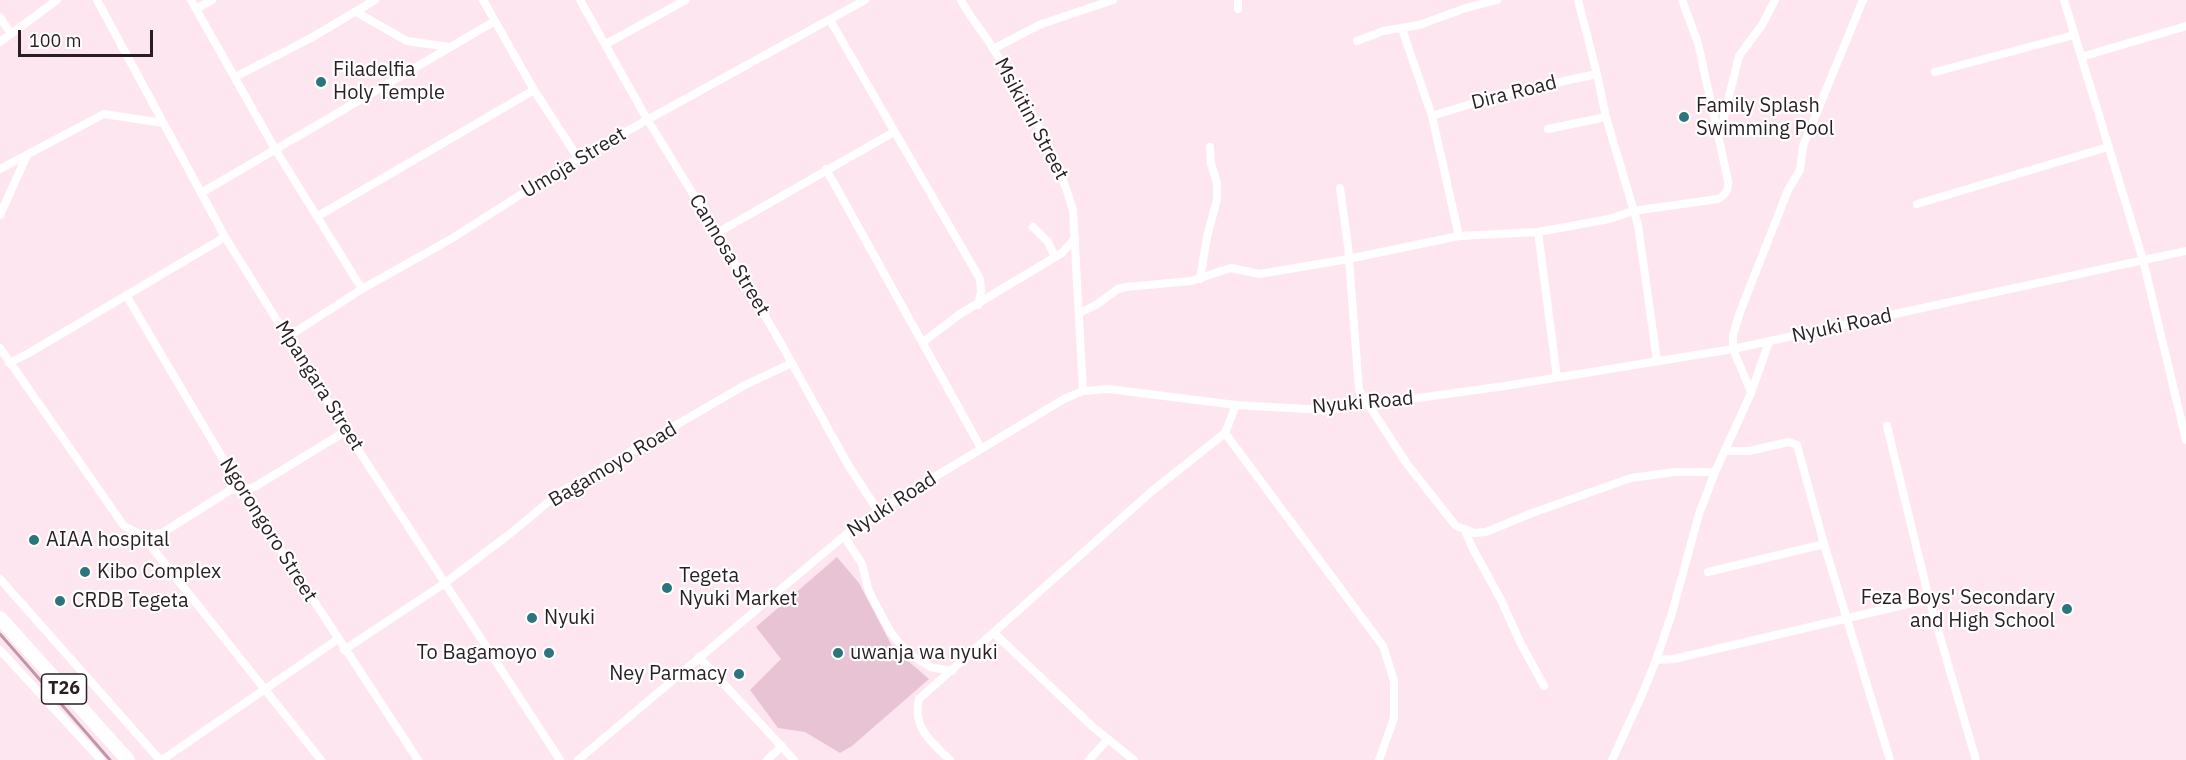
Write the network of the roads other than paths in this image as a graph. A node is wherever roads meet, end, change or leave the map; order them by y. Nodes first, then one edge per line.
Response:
1 (57, 0) edge
2 (98, 0) edge
3 (191, 0) edge
4 (212, 0) edge
5 (375, 0) edge
6 (483, 0) edge
7 (580, 0) edge
8 (865, 0) edge
9 (961, 0) edge
10 (1113, 0) edge
11 (1497, 0) edge
12 (1578, 0) edge
13 (1682, 0) edge
14 (1775, 0) edge
15 (1863, 0) edge
16 (2064, 0) edge
17 (681, 1) edge
18 (1465, 4) edge
19 (196, 9) junction
20 (356, 12) junction
21 (0, 17) edge
22 (830, 20) junction
23 (495, 21) junction
24 (2186, 26) edge
25 (1402, 29) junction
26 (11, 34) junction
27 (2074, 34) junction
28 (1357, 41) dead end
29 (0, 42) edge
30 (606, 45) junction
31 (450, 47) junction
32 (993, 49) junction
33 (2081, 57) junction
34 (1935, 72) dead end
35 (1597, 74) junction
36 (235, 77) junction
37 (534, 90) junction
38 (1432, 116) junction
39 (1606, 117) junction
40 (647, 120) junction
41 (163, 123) junction
42 (1548, 129) dead end
43 (894, 132) junction
44 (1718, 137) junction
45 (1210, 147) dead end
46 (2108, 147) junction
47 (275, 149) junction
48 (27, 155) junction
49 (578, 159) junction
50 (0, 169) edge
51 (826, 169) junction
52 (1340, 188) dead end
53 (201, 193) junction
54 (1917, 204) dead end
55 (1633, 212) junction
56 (0, 215) edge
57 (318, 216) junction
58 (1033, 227) dead end
59 (1538, 232) junction
60 (717, 233) junction
61 (1459, 236) junction
62 (225, 237) junction
63 (1075, 238) junction
64 (2186, 251) edge
65 (1055, 256) junction
66 (1348, 259) junction
67 (2143, 260) junction
68 (1200, 279) junction
69 (362, 289) junction
70 (126, 295) junction
71 (978, 305) junction
72 (1079, 313) junction
73 (289, 336) junction
74 (923, 342) junction
75 (1769, 342) junction
76 (0, 348) edge
77 (1733, 349) junction
78 (1657, 361) junction
79 (9, 363) junction
80 (792, 363) junction
81 (1557, 377) junction
82 (1083, 391) junction
83 (1751, 393) junction
84 (1236, 405) junction
85 (1367, 405) junction
86 (1887, 426) dead end
87 (346, 431) junction
88 (1225, 434) junction
89 (2186, 440) edge
90 (981, 448) junction
91 (1725, 451) junction
92 (1716, 472) junction
93 (242, 491) junction
94 (878, 511) junction
95 (1465, 531) junction
96 (142, 535) junction
97 (844, 536) junction
98 (1824, 544) junction
99 (1708, 572) dead end
100 (0, 579) edge
101 (445, 583) junction
102 (1929, 599) junction
103 (1846, 617) junction
104 (0, 618) edge
105 (994, 633) junction
106 (338, 639) junction
107 (0, 650) edge
108 (344, 650) junction
109 (699, 657) junction
110 (1656, 660) junction
111 (952, 671) junction
112 (1544, 686) dead end
113 (264, 689) junction
114 (1108, 739) junction
115 (782, 746) junction
116 (101, 760) edge
117 (128, 760) edge
118 (161, 760) edge
119 (321, 760) edge
120 (418, 760) edge
121 (560, 760) edge
122 (578, 760) edge
123 (767, 760) edge
124 (794, 760) edge
125 (950, 760) edge
126 (1089, 760) edge
127 (1134, 760) edge
128 (1379, 760) edge
129 (1612, 760) edge
130 (1890, 760) edge
131 (1976, 760) edge

1 - 26 street
2 - 41 street, Mpangara Street
3 - 19 street
4 - 19 street
5 - 20 street
6 - 23 street
7 - 30 street, Cannosa Street
8 - 22 street, Umoja Street
9 - 32 street, Msikitini Street
10 - 32 street
11 - 18 street
12 - 35 street
13 - 44 street
14 - 44 street
15 - 77 street
16 - 27 street
17 - 30 street
18 - 25 street
19 - 36 street
20 - 31 street
20 - 36 street
21 - 26 street
22 - 40 street, Umoja Street
22 - 43 street
23 - 31 street
23 - 37 street
24 - 33 street
25 - 28 street
25 - 38 street
26 - 29 street
27 - 33 street
27 - 34 street
30 - 40 street, Cannosa Street
31 - 47 street
32 - 63 street, Msikitini Street
33 - 46 street
35 - 38 street, Dira Road
35 - 39 street
36 - 47 street
37 - 49 street
37 - 57 street
38 - 61 street
39 - 42 street
39 - 55 street
40 - 49 street, Umoja Street
40 - 60 street, Cannosa Street
41 - 48 street
41 - 53 street, Mpangara Street
43 - 51 street
43 - 71 street
44 - 55 street
45 - 68 street
46 - 54 street
46 - 67 street
47 - 53 street
47 - 57 street
48 - 50 street
48 - 56 street
49 - 69 street, Umoja Street
51 - 60 street
51 - 74 street
52 - 66 street
53 - 62 street, Mpangara Street
55 - 59 street
55 - 78 street
57 - 69 street
58 - 65 street
59 - 61 street
59 - 81 street
60 - 80 street, Cannosa Street
61 - 66 street
62 - 70 street
62 - 73 street, Mpangara Street
63 - 65 street
63 - 72 street, Msikitini Street
64 - 67 street, Nyuki Road
65 - 71 street
66 - 68 street
66 - 85 street
67 - 75 street, Nyuki Road
67 - 89 street
68 - 72 street
69 - 73 street, Umoja Street
70 - 79 street
70 - 93 street, Ngorongoro Street
71 - 74 street
72 - 82 street, Msikitini Street
73 - 87 street, Mpangara Street
74 - 90 street
75 - 77 street, Nyuki Road
75 - 83 street
76 - 79 street
77 - 78 street, Nyuki Road
77 - 83 street
78 - 81 street, Nyuki Road
79 - 96 street
80 - 94 street, Cannosa Street
80 - 101 street, Bagamoyo Road
81 - 85 street, Nyuki Road
82 - 84 street, Nyuki Road
82 - 90 street, Nyuki Road
83 - 91 street
84 - 85 street, Nyuki Road
84 - 88 street
85 - 95 street
86 - 102 street
87 - 93 street
87 - 101 street, Mpangara Street
88 - 105 street
88 - 128 street
90 - 94 street, Nyuki Road
91 - 92 street
91 - 98 street
92 - 95 street
92 - 110 street
93 - 96 street
93 - 106 street, Ngorongoro Street
94 - 97 street, Nyuki Road
95 - 112 street
96 - 113 street
97 - 109 street, Nyuki Road
97 - 111 street
98 - 99 street
98 - 103 street
100 - 118 street
101 - 108 street, Bagamoyo Road
101 - 121 street, Mpangara Street
102 - 103 street
102 - 131 street
103 - 110 street
103 - 130 street
104 - 117 highway, T26
105 - 111 street
105 - 114 street
106 - 108 street, Ngorongoro Street
106 - 113 street
107 - 116 street
108 - 120 street, Ngorongoro Street
109 - 115 street
109 - 122 street, Nyuki Road
110 - 129 street
111 - 125 street
113 - 118 street
113 - 119 street
114 - 126 street
114 - 127 street
115 - 123 street
115 - 124 street

